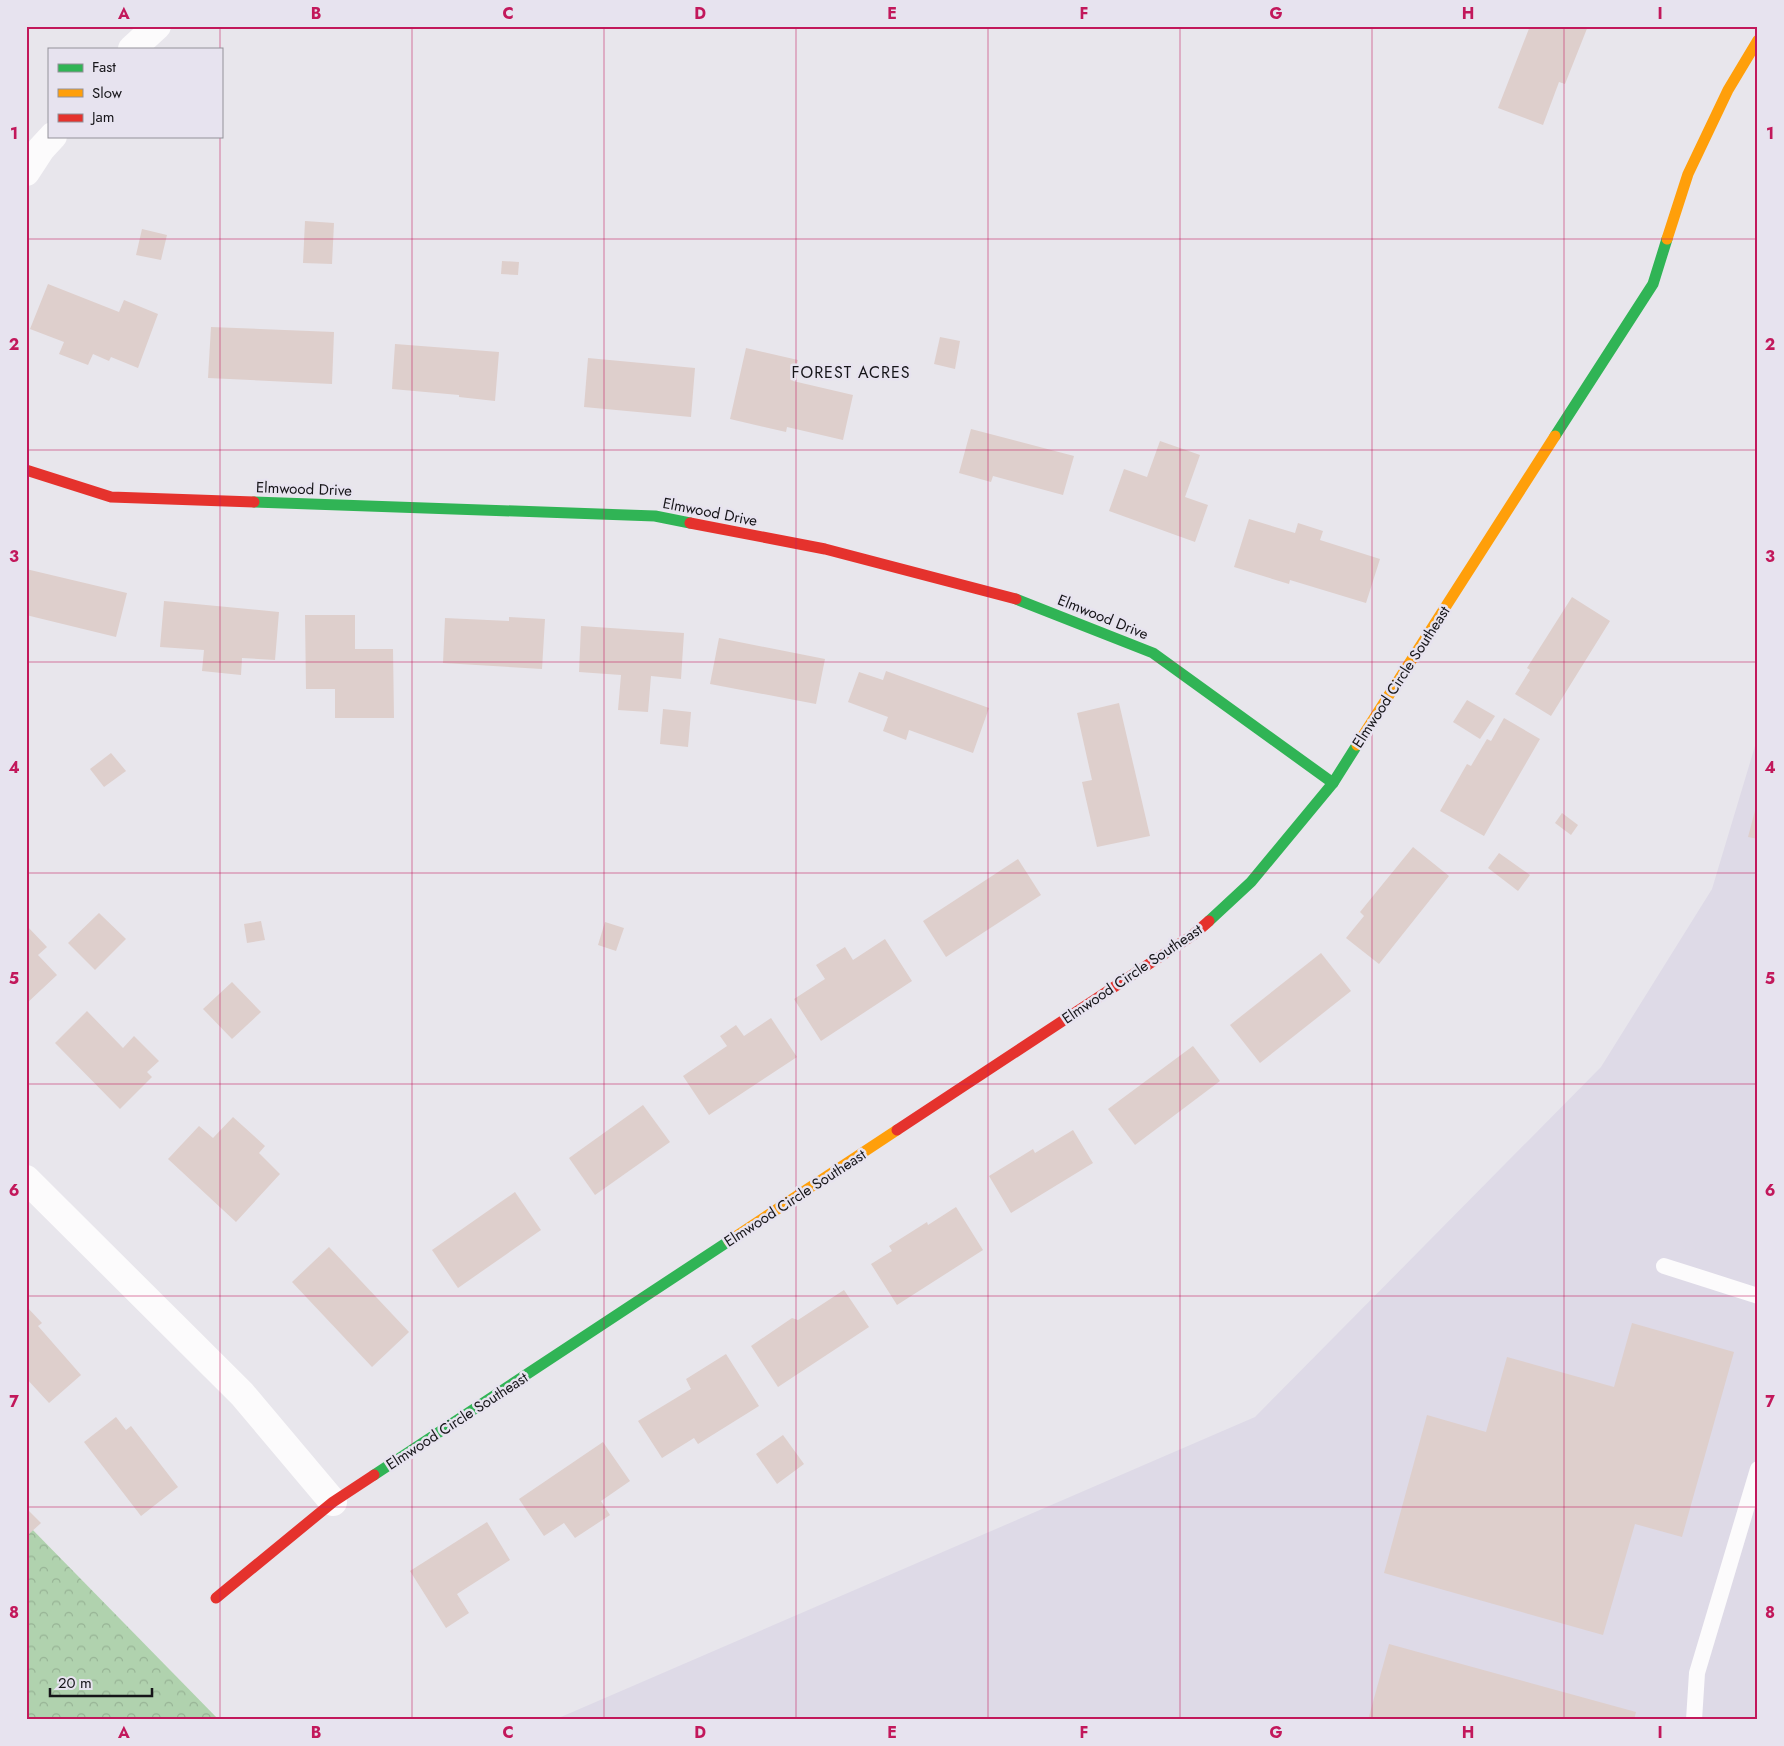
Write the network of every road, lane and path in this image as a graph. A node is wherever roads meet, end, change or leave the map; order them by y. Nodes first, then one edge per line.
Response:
1 (157, 26) edge
2 (1758, 40) edge
3 (133, 48) edge
4 (51, 138) edge
5 (26, 172) edge
6 (26, 470) edge
7 (1333, 783) junction
8 (26, 1179) edge
9 (1664, 1266) dead end
10 (1758, 1296) edge
11 (1758, 1469) edge
12 (333, 1502) junction
13 (216, 1598) dead end
14 (1694, 1720) edge

1 - 3 street
2 - 7 street, Elmwood Circle Southeast
4 - 5 street
6 - 7 street, Elmwood Drive
7 - 12 street, Elmwood Circle Southeast
8 - 12 street
9 - 10 lane
11 - 14 lane
12 - 13 street, Elmwood Circle Southeast

